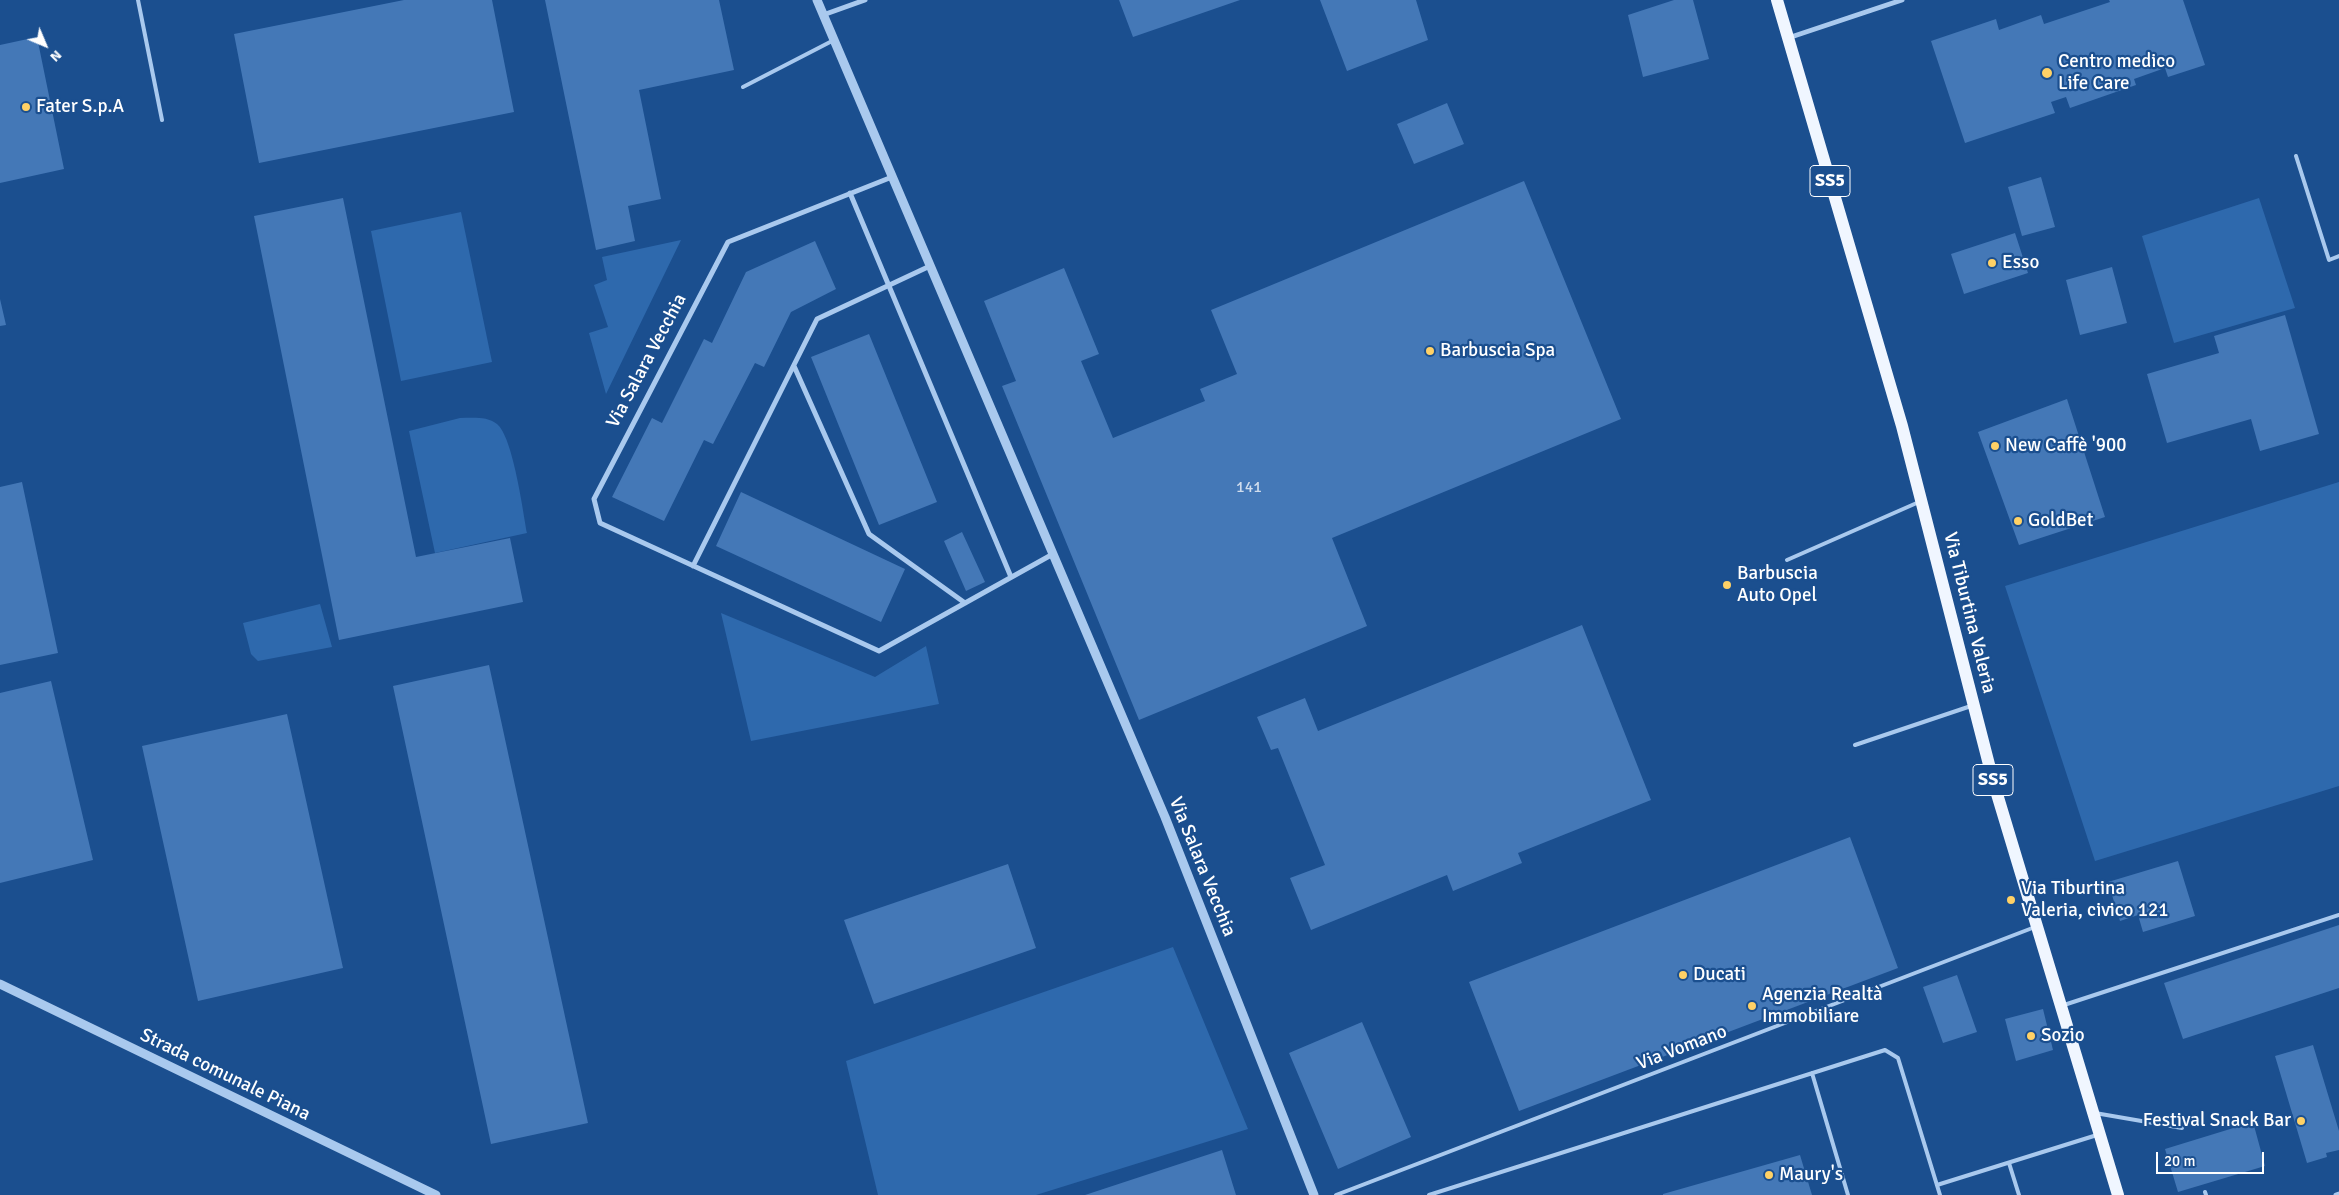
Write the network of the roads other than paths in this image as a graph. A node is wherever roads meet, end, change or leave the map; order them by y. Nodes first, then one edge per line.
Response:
1 (138, 0) edge
2 (817, 0) edge
3 (865, 0) edge
4 (1777, 0) edge
5 (1902, 0) edge
6 (823, 15) junction
7 (1788, 38) junction
8 (834, 40) junction
9 (743, 87) dead end
10 (162, 120) dead end
11 (2296, 156) dead end
12 (892, 177) junction
13 (850, 193) junction
14 (2339, 256) edge
15 (930, 266) junction
16 (889, 285) junction
17 (794, 366) junction
18 (1921, 502) junction
19 (1053, 554) junction
20 (1787, 560) dead end
21 (693, 566) junction
22 (1011, 577) junction
23 (965, 603) junction
24 (1973, 705) junction
25 (1855, 745) dead end
26 (2339, 915) edge
27 (2037, 926) junction
28 (0, 984) edge
29 (2062, 1006) junction
30 (1812, 1073) junction
31 (2094, 1113) junction
32 (2182, 1128) dead end
33 (2100, 1134) junction
34 (2008, 1163) junction
35 (1937, 1185) junction
36 (436, 1195) edge
37 (1314, 1195) edge
38 (1336, 1195) edge
39 (1429, 1195) edge
40 (1848, 1195) edge
41 (1940, 1195) edge
42 (2018, 1195) edge
43 (2118, 1195) edge

1 - 10 lane
2 - 6 street, Via Salara Vecchia
3 - 6 street
4 - 7 main road, Via Tiburtina Valeria / SS5
5 - 7 street
6 - 8 street, Via Salara Vecchia
7 - 18 main road, Via Tiburtina Valeria / SS5
8 - 9 lane
8 - 12 street, Via Salara Vecchia
11 - 14 lane
12 - 13 street, Via Salara Vecchia
12 - 15 street, Via Salara Vecchia
13 - 16 street
13 - 21 street, Via Salara Vecchia
15 - 16 street
15 - 19 street, Via Salara Vecchia
16 - 17 street
16 - 22 street
17 - 21 street
17 - 23 street
18 - 20 lane
18 - 24 main road, Via Tiburtina Valeria / SS5
19 - 22 street, Via Salara Vecchia
19 - 37 street, Via Salara Vecchia
21 - 23 street, Via Salara Vecchia
22 - 23 street, Via Salara Vecchia
24 - 25 lane
24 - 27 main road, Via Tiburtina Valeria / SS5
26 - 29 lane
27 - 29 main road, Via Tiburtina Valeria / SS5
27 - 38 lane, Via Vomano
28 - 36 street, Strada comunale Piana
29 - 31 main road, Via Tiburtina Valeria / SS5
30 - 35 lane
30 - 39 lane
30 - 40 lane
31 - 32 lane
31 - 33 main road, Via Tiburtina Valeria / SS5
33 - 34 lane
33 - 43 main road, Via Tiburtina Valeria / SS5
34 - 35 lane
34 - 42 lane
35 - 41 lane

